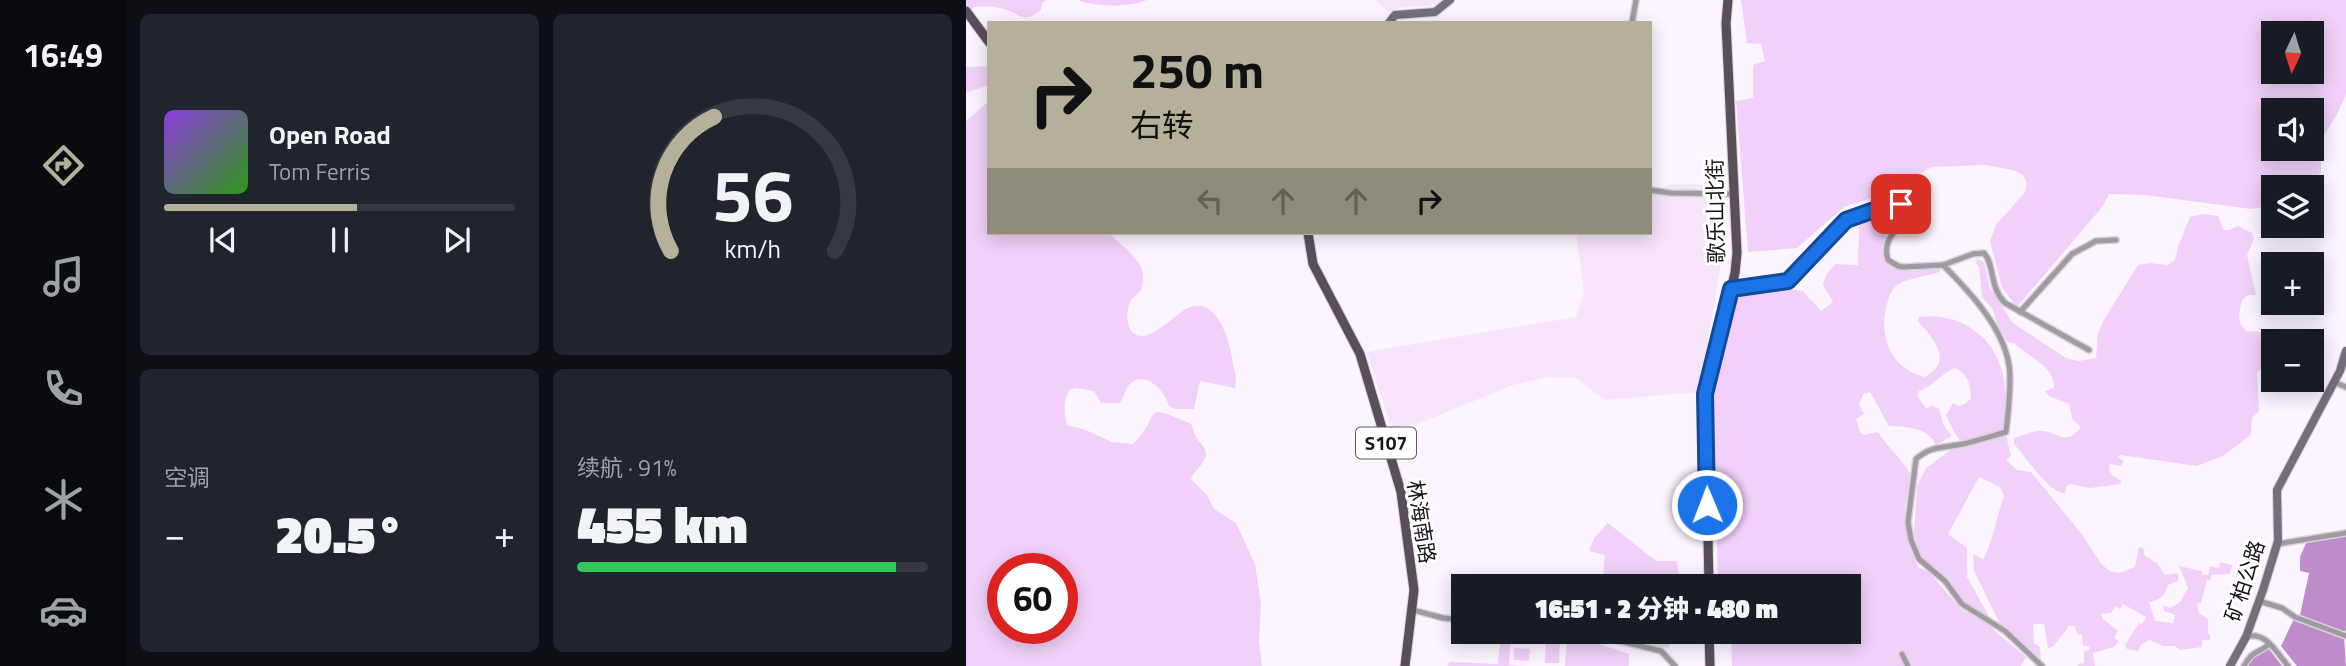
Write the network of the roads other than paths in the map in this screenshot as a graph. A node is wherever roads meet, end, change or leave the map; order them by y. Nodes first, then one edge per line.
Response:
1 (1450, 0) edge
2 (1636, 0) edge
3 (1728, 0) edge
4 (966, 11) edge
5 (1390, 21) edge
6 (1632, 21) edge
7 (987, 39) edge
8 (1652, 190) edge
9 (1734, 194) junction
10 (1308, 235) edge
11 (2116, 240) dead end
12 (1943, 265) junction
13 (1731, 289) junction
14 (2020, 312) junction
15 (2090, 350) dead end
16 (2346, 351) edge
17 (2334, 382) junction
18 (2346, 387) edge
19 (2346, 533) edge
20 (2277, 544) junction
21 (1709, 574) edge
22 (2259, 601) junction
23 (1413, 610) junction
24 (1451, 619) edge
25 (2346, 636) edge
26 (2246, 637) junction
27 (1633, 644) edge
28 (1710, 644) edge
29 (2269, 644) junction
30 (2237, 652) junction
31 (1902, 654) dead end
32 (2245, 664) edge
33 (1405, 666) edge
34 (1675, 666) edge
35 (1710, 666) edge
36 (1908, 666) edge
37 (2042, 666) edge
38 (2230, 666) edge
39 (2288, 666) edge

1 - 5 street
2 - 6 street
3 - 9 main road, 歌乐山北街
4 - 7 main road
8 - 9 street
9 - 13 main road, 歌乐山北街
10 - 23 main road, 林海南路 / S107
11 - 14 street
12 - 13 street
12 - 14 street
12 - 37 street
13 - 21 main road, 歌乐山北街
14 - 15 street
16 - 17 street, 矿柏公路
17 - 18 street
17 - 20 street, 矿柏公路
19 - 20 street
20 - 22 street, 矿柏公路
22 - 25 street
22 - 26 street, 矿柏公路
23 - 24 street
23 - 33 main road, 林海南路 / S107
26 - 29 street
26 - 30 street, 矿柏公路
27 - 34 street
28 - 35 main road
29 - 32 street
29 - 39 street
30 - 32 street
30 - 38 street, 矿柏公路
31 - 36 street

